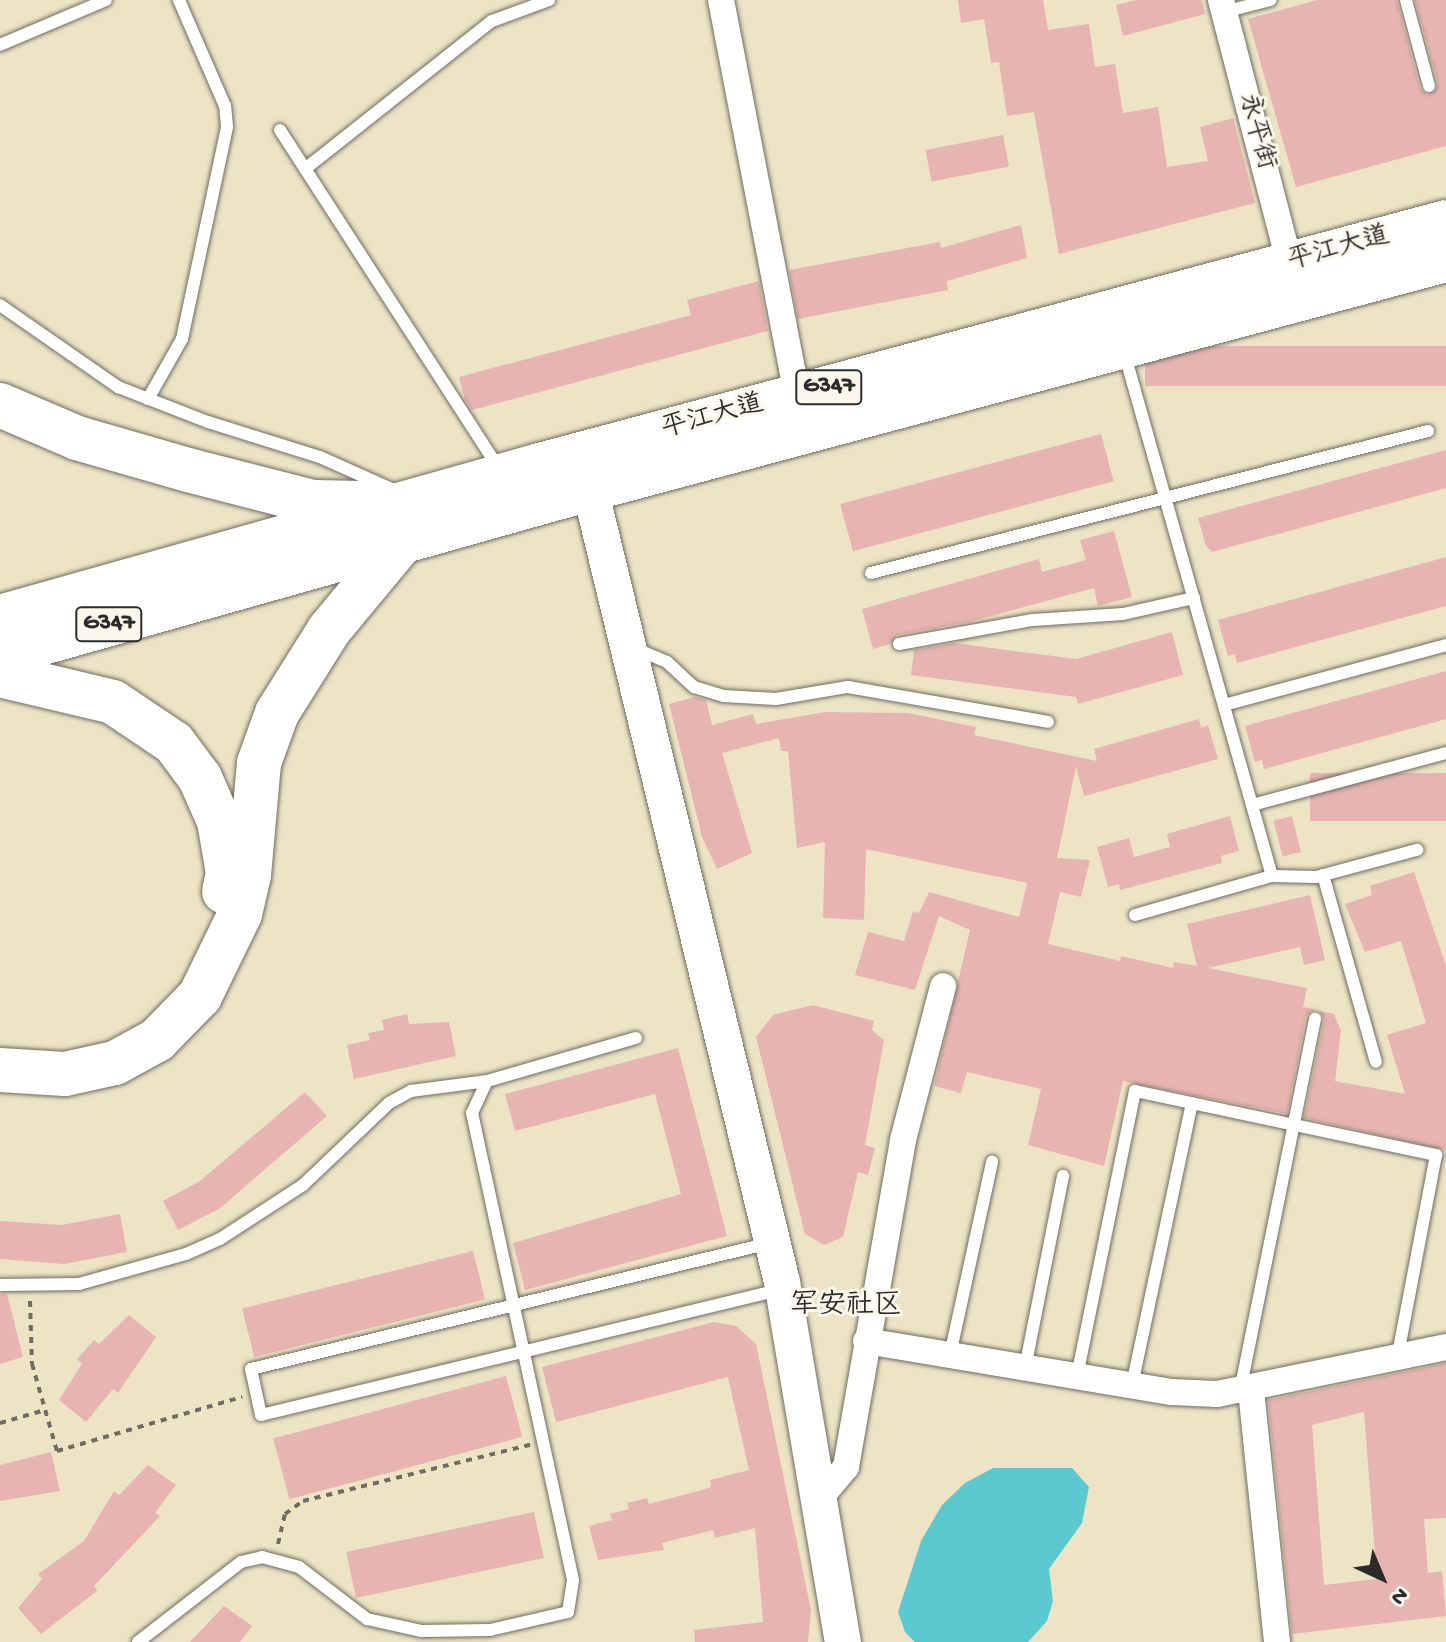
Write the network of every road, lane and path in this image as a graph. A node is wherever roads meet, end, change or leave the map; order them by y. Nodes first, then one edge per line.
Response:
1 (106, 0) edge
2 (179, 0) edge
3 (549, 0) edge
4 (721, 0) edge
5 (1270, 0) edge
6 (1406, 0) edge
7 (1222, 6) edge
8 (0, 45) edge
9 (1429, 86) dead end
10 (280, 130) dead end
11 (305, 169) junction
12 (1446, 222) edge
13 (1446, 260) edge
14 (1290, 264) junction
15 (0, 305) edge
16 (1123, 346) junction
17 (797, 396) junction
18 (148, 399) junction
19 (0, 405) edge
20 (1428, 431) dead end
21 (503, 475) junction
22 (590, 489) junction
23 (1165, 498) junction
24 (407, 515) junction
25 (871, 573) dead end
26 (215, 575) junction
27 (1194, 598) junction
28 (0, 617) edge
29 (899, 644) dead end
30 (628, 645) junction
31 (1446, 645) edge
32 (0, 655) edge
33 (0, 675) edge
34 (1224, 705) junction
35 (1048, 722) dead end
36 (1446, 753) edge
37 (1252, 805) junction
38 (1417, 850) dead end
39 (1323, 875) junction
40 (1272, 876) junction
41 (1135, 915) dead end
42 (943, 986) dead end
43 (1315, 1018) dead end
44 (636, 1038) dead end
45 (0, 1050) edge
46 (1376, 1062) dead end
47 (0, 1070) edge
48 (487, 1081) junction
49 (1192, 1103) junction
50 (1292, 1125) junction
51 (992, 1162) dead end
52 (1063, 1176) dead end
53 (773, 1243) junction
54 (0, 1285) edge
55 (29, 1288) junction
56 (784, 1289) junction
57 (514, 1305) junction
58 (866, 1341) junction
59 (1446, 1347) edge
60 (525, 1351) junction
61 (950, 1355) junction
62 (1397, 1359) junction
63 (1025, 1368) junction
64 (1077, 1376) junction
65 (1132, 1385) junction
66 (1245, 1390) junction
67 (256, 1393) junction
68 (45, 1410) junction
69 (0, 1423) edge
70 (544, 1442) junction
71 (820, 1498) junction
72 (278, 1559) junction
73 (138, 1642) edge
74 (843, 1642) edge
75 (1277, 1642) edge

1 - 8 lane
2 - 18 lane
3 - 11 lane
4 - 17 street
5 - 7 lane
6 - 9 lane
7 - 14 street, 永平街
10 - 11 lane
11 - 21 lane
12 - 14 highway, 平江大道 / G347
13 - 16 highway, 平江大道 / G347
14 - 17 highway, 平江大道 / G347
15 - 18 lane
16 - 22 highway, 平江大道 / G347
16 - 23 lane
17 - 21 highway, 平江大道 / G347
18 - 24 lane
19 - 24 highway
20 - 23 lane
21 - 24 highway, 平江大道 / G347
22 - 24 highway, 平江大道 / G347
22 - 30 street
23 - 25 lane
23 - 27 lane
24 - 26 highway, 平江大道 / G347
24 - 47 highway
26 - 28 highway, G347
26 - 32 highway, G347
27 - 29 lane
27 - 34 lane
30 - 35 lane
30 - 53 street
31 - 34 lane
33 - 45 highway
34 - 37 lane
36 - 37 lane
37 - 40 lane
38 - 39 lane
39 - 40 lane
39 - 46 lane
40 - 41 lane
42 - 58 street
43 - 50 lane
44 - 48 lane
48 - 55 lane
48 - 57 lane
49 - 50 lane
49 - 64 lane
49 - 65 lane
50 - 62 lane
50 - 66 lane
51 - 61 lane
52 - 63 lane
53 - 56 street
53 - 57 lane
54 - 55 lane
55 - 68 path
56 - 60 lane
56 - 71 street
57 - 60 lane
57 - 67 lane
58 - 61 street
58 - 71 street
59 - 62 street
60 - 67 lane
60 - 70 lane
61 - 63 street
62 - 66 street
63 - 64 street
64 - 65 street
65 - 66 street
66 - 75 street
67 - 68 path
68 - 69 path
70 - 72 path
70 - 72 lane
71 - 74 street
72 - 73 lane

